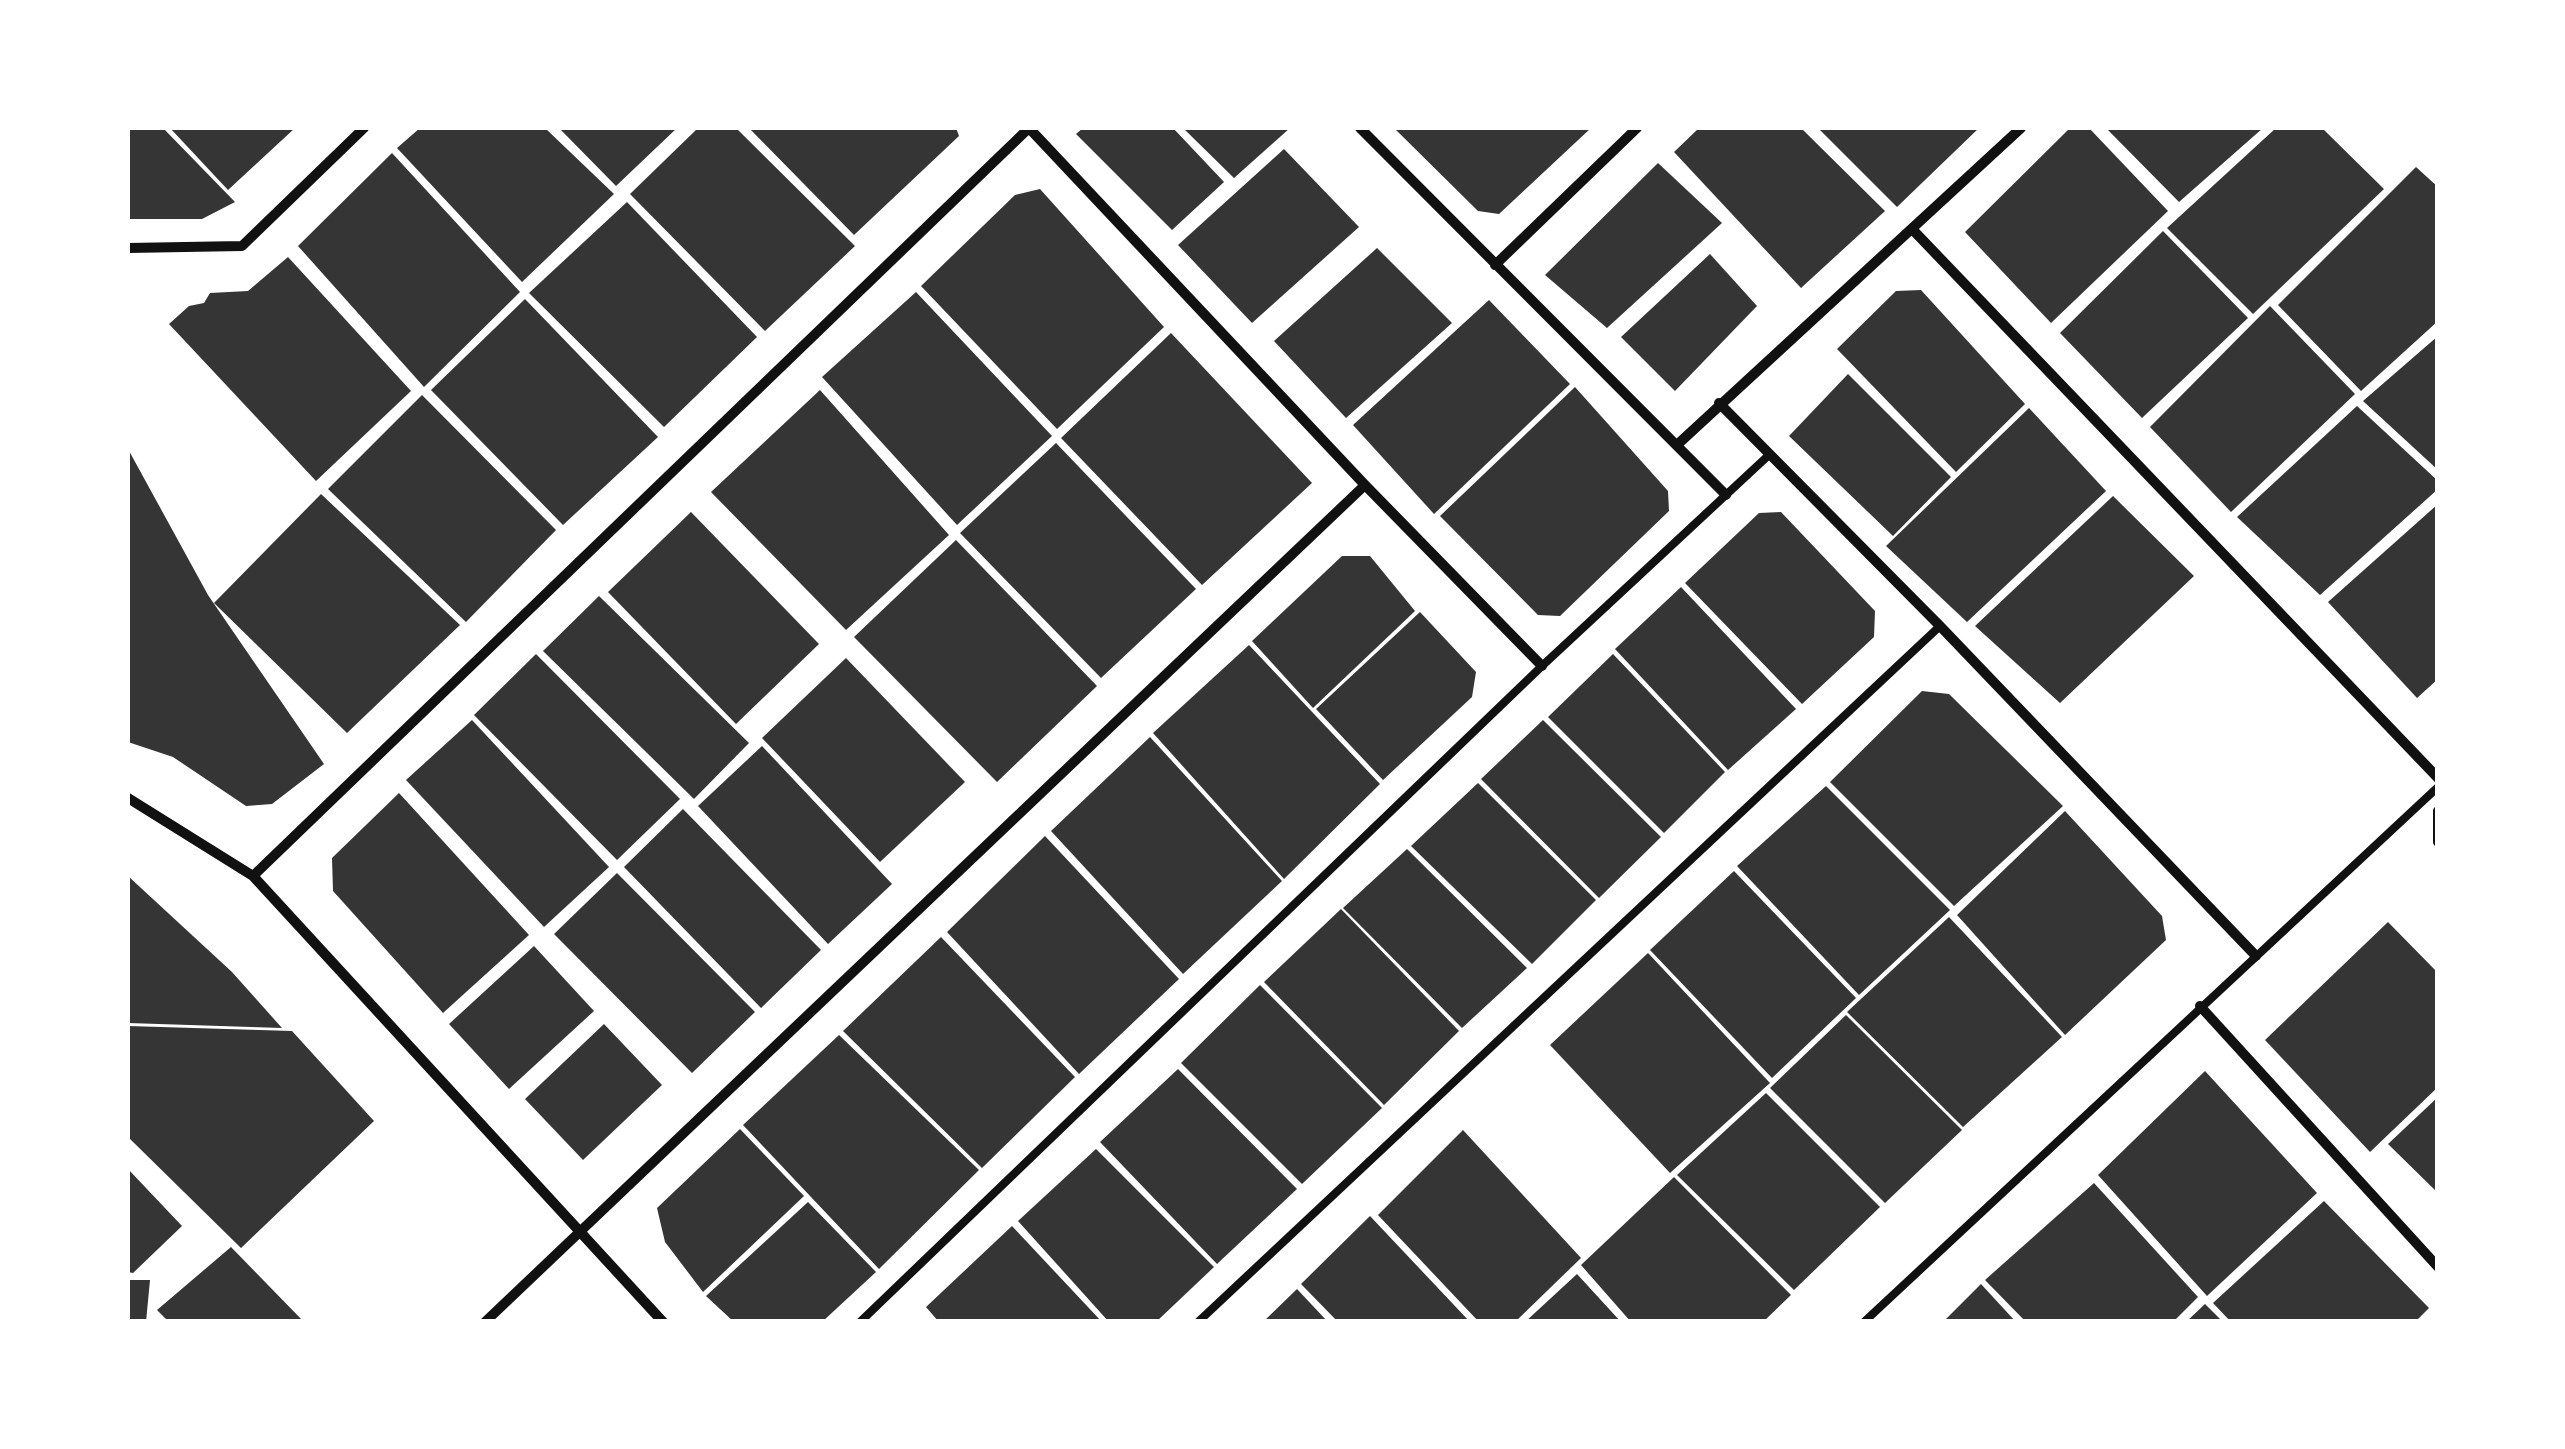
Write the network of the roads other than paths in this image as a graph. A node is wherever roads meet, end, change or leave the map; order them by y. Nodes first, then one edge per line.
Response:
1 (364, 128) edge
2 (1029, 128) edge
3 (1360, 128) edge
4 (1637, 128) edge
5 (2021, 128) edge
6 (1912, 230) junction
7 (128, 248) edge
8 (1495, 264) junction
9 (1719, 402) junction
10 (1678, 444) junction
11 (1770, 454) junction
12 (1365, 486) junction
13 (1726, 495) junction
14 (1940, 626) junction
15 (1542, 666) junction
16 (2438, 778) edge
17 (2438, 787) edge
18 (128, 798) edge
19 (2438, 811) edge
20 (2438, 842) edge
21 (253, 876) junction
22 (2256, 956) junction
23 (2200, 1006) junction
24 (582, 1231) junction
25 (2438, 1267) edge
26 (486, 1322) edge
27 (663, 1322) edge
28 (860, 1322) edge
29 (1198, 1322) edge
30 (1864, 1322) edge

1 - 7 street
2 - 12 street
2 - 21 street
3 - 8 street
4 - 8 street
5 - 6 street
6 - 9 street
6 - 16 street
8 - 10 street
9 - 10 street
9 - 11 street
10 - 13 street
11 - 13 lane
11 - 14 street
12 - 15 street
12 - 24 street
13 - 15 lane
14 - 22 street
14 - 29 lane
15 - 28 lane
17 - 22 lane
18 - 21 street
19 - 20 street
21 - 24 street
22 - 23 lane
23 - 25 street
23 - 30 lane
24 - 26 street
24 - 27 street

